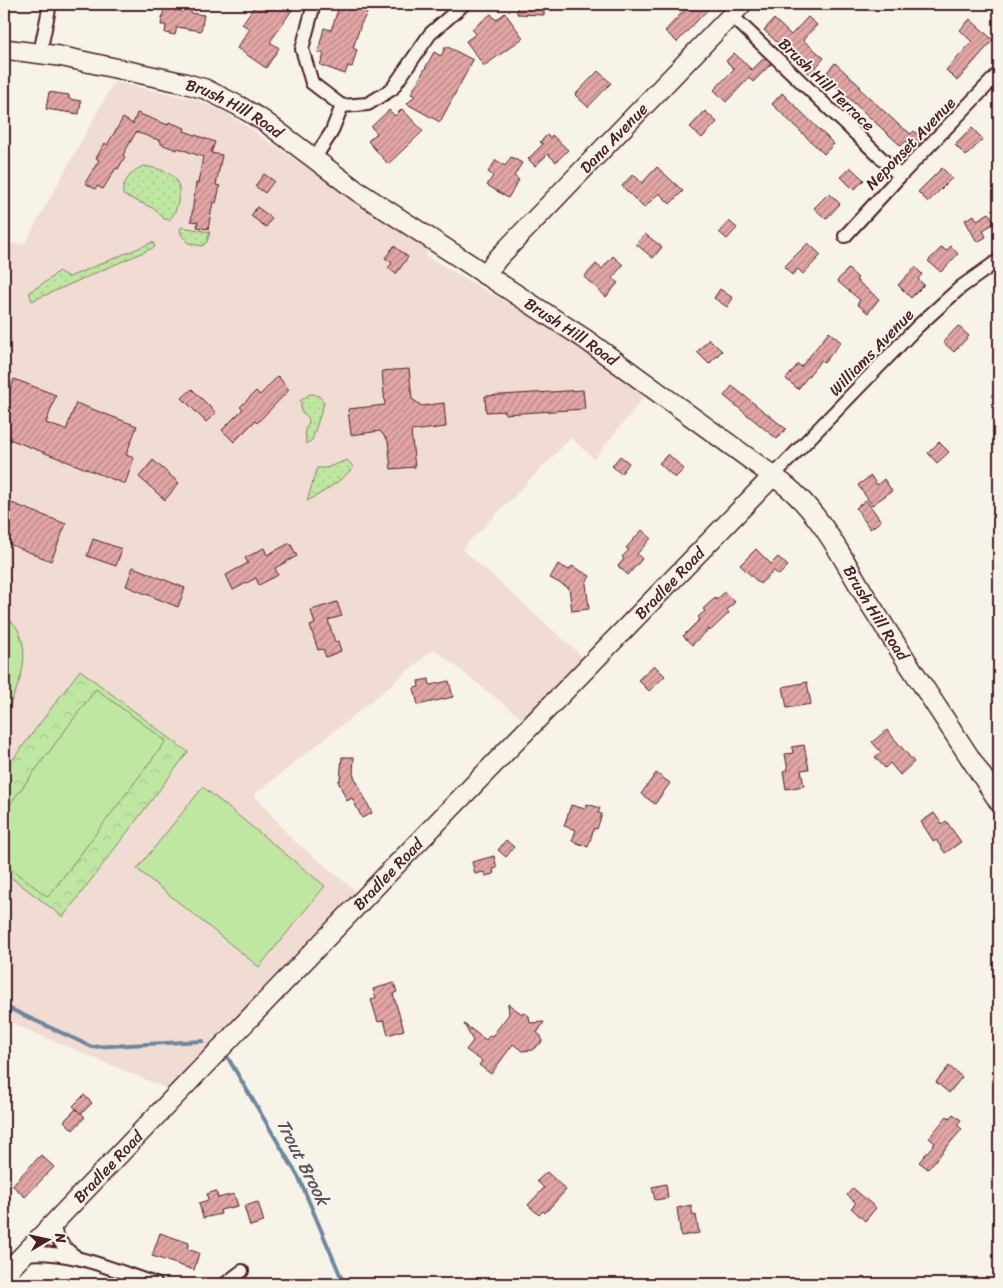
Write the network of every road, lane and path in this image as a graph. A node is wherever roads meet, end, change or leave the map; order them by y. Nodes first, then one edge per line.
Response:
1 (50, 4) edge
2 (314, 4) edge
3 (464, 4) edge
4 (736, 10) edge
5 (4, 49) edge
6 (40, 53) junction
7 (999, 73) edge
8 (342, 106) junction
9 (314, 159) junction
10 (900, 176) junction
11 (845, 236) dead end
12 (999, 260) edge
13 (485, 275) junction
14 (773, 476) junction
15 (999, 802) edge
16 (53, 1225) junction
17 (24, 1254) junction
18 (81, 1259) junction
19 (242, 1271) dead end
20 (4, 1275) edge
21 (156, 1284) edge
22 (225, 1284) edge

1 - 6 street
2 - 8 street
3 - 8 street
4 - 10 street, Brush Hill Terrace
4 - 13 street, Dana Avenue
5 - 6 street, Brush Hill Road
6 - 9 street, Brush Hill Road
7 - 10 street, Neponset Avenue
8 - 9 street
9 - 13 street, Brush Hill Road
10 - 11 street, Neponset Avenue
12 - 14 street, Williams Avenue
13 - 14 street, Brush Hill Road
14 - 15 street, Brush Hill Road
14 - 16 street, Bradlee Road
16 - 17 street, Bradlee Road
16 - 18 street
17 - 18 street
17 - 20 street, Bradlee Road
18 - 21 street
19 - 22 street

